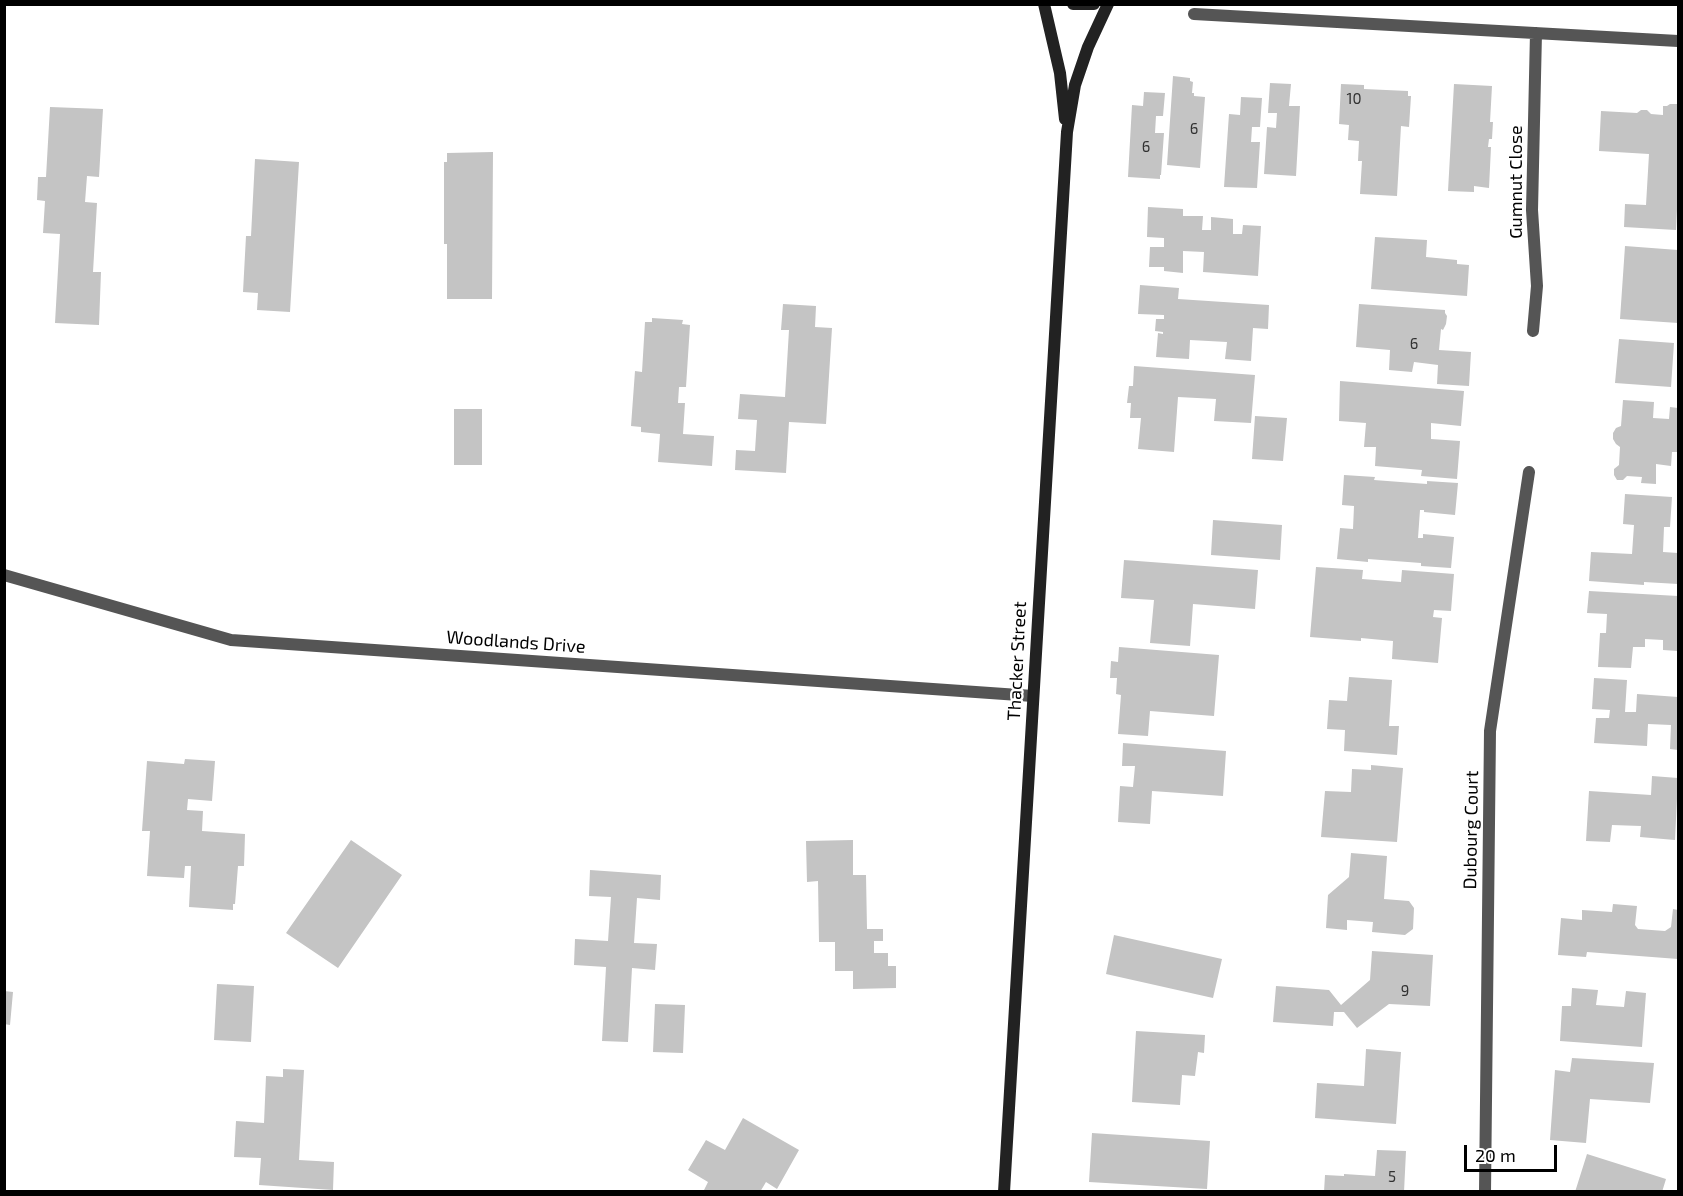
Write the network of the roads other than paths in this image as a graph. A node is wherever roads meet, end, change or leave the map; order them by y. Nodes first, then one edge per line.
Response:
1 (1044, 4) edge
2 (1073, 4) edge
3 (1094, 4) edge
4 (1108, 4) edge
5 (1194, 14) dead end
6 (1536, 33) junction
7 (1678, 41) edge
8 (1067, 132) junction
9 (1533, 331) dead end
10 (1529, 472) dead end
11 (4, 575) edge
12 (1034, 696) junction
13 (1004, 1191) edge
14 (1485, 1191) edge

1 - 8 street, Thacker Street
2 - 3 street
4 - 8 street, Thacker Street
5 - 6 street
6 - 7 street
6 - 9 street, Gumnut Close
8 - 12 street, Thacker Street
10 - 14 street, Dubourg Court
11 - 12 street, Woodlands Drive
12 - 13 street, Thacker Street

